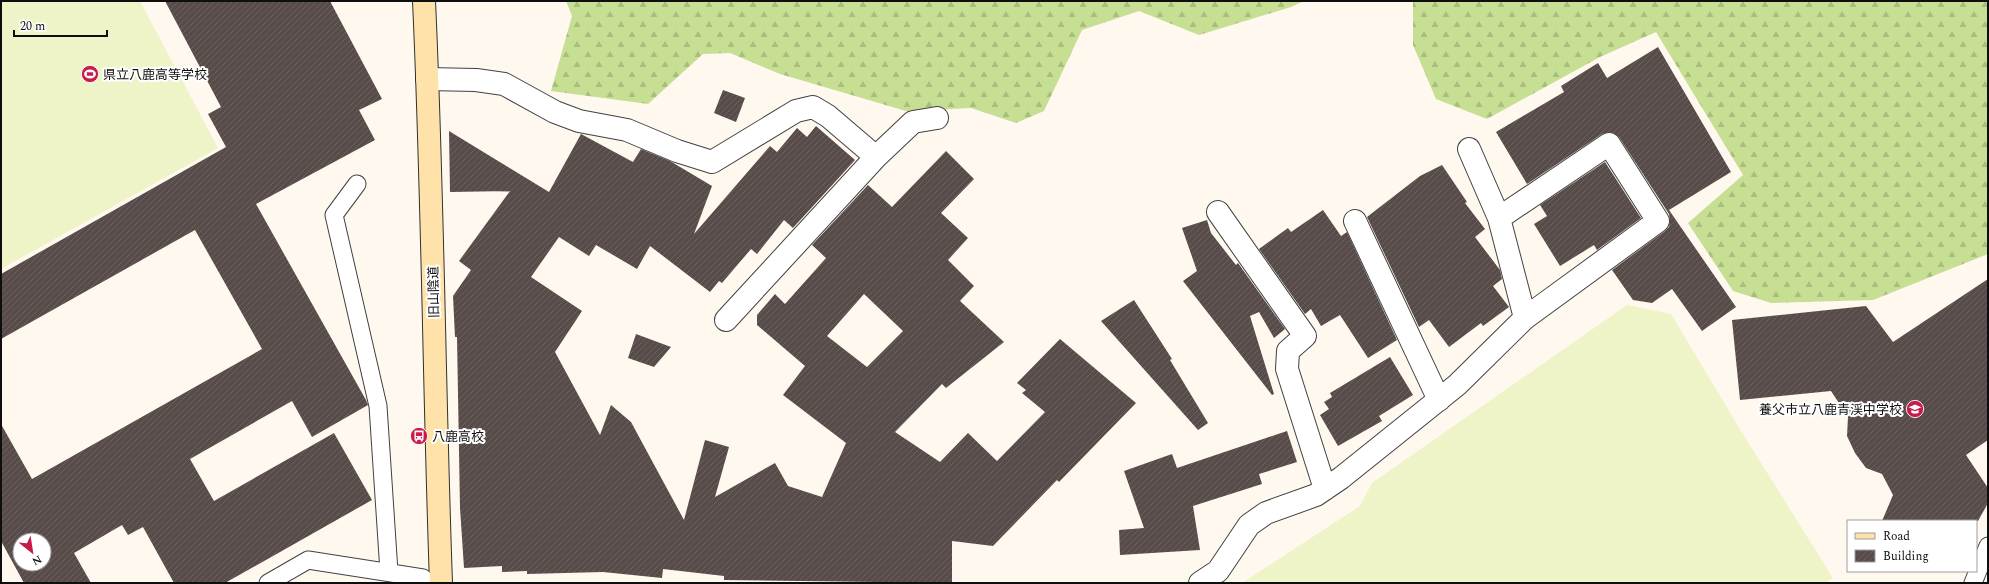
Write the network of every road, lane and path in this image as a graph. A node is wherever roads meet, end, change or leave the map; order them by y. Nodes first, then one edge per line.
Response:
1 (424, 1) edge
2 (427, 79) junction
3 (937, 118) dead end
4 (1468, 149) dead end
5 (876, 157) junction
6 (357, 184) dead end
7 (1218, 212) dead end
8 (1498, 218) junction
9 (1355, 221) dead end
10 (1525, 318) junction
11 (726, 320) dead end
12 (1438, 400) junction
13 (1325, 489) junction
14 (1988, 546) edge
15 (389, 572) junction
16 (268, 583) edge
17 (428, 583) edge
18 (441, 583) edge
19 (1200, 583) edge
20 (1973, 583) edge

1 - 2 street, 旧山陰道
2 - 5 street
2 - 18 street, 旧山陰道
3 - 5 street
4 - 8 street
5 - 11 street
6 - 15 lane
7 - 13 street
8 - 10 street
8 - 10 street
9 - 12 street
10 - 12 street
12 - 13 street
13 - 19 street
14 - 20 lane
15 - 16 lane
15 - 17 lane

